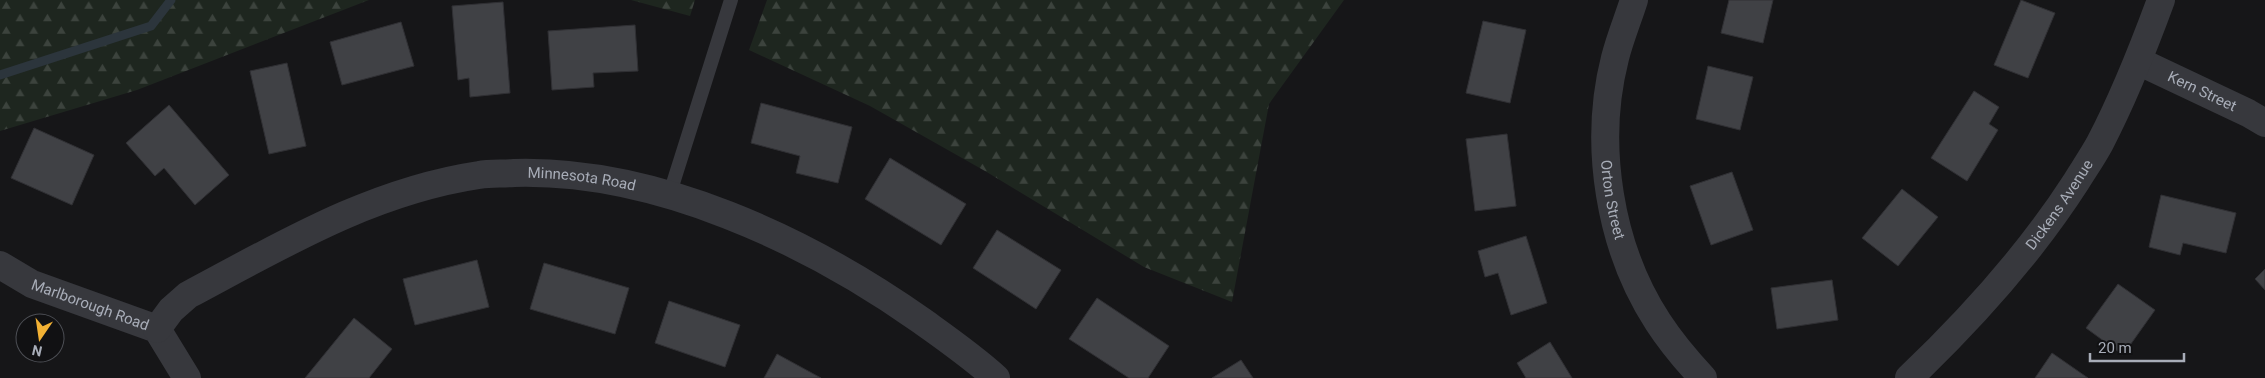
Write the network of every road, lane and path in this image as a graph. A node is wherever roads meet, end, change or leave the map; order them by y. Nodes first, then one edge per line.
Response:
1 (731, 0) edge
2 (1634, 0) edge
3 (2161, 0) edge
4 (2138, 62) junction
5 (2265, 123) edge
6 (669, 196) junction
7 (0, 265) edge
8 (157, 329) junction
9 (187, 378) edge
10 (996, 378) edge
11 (1704, 378) edge
12 (1909, 378) edge

1 - 6 lane
2 - 11 street, Orton Street
3 - 4 street, Dickens Avenue
4 - 5 street, Kern Street
4 - 12 street, Dickens Avenue
6 - 8 street, Minnesota Road
6 - 10 street, Minnesota Road
7 - 8 street, Marlborough Road
8 - 9 street, Marlborough Road

